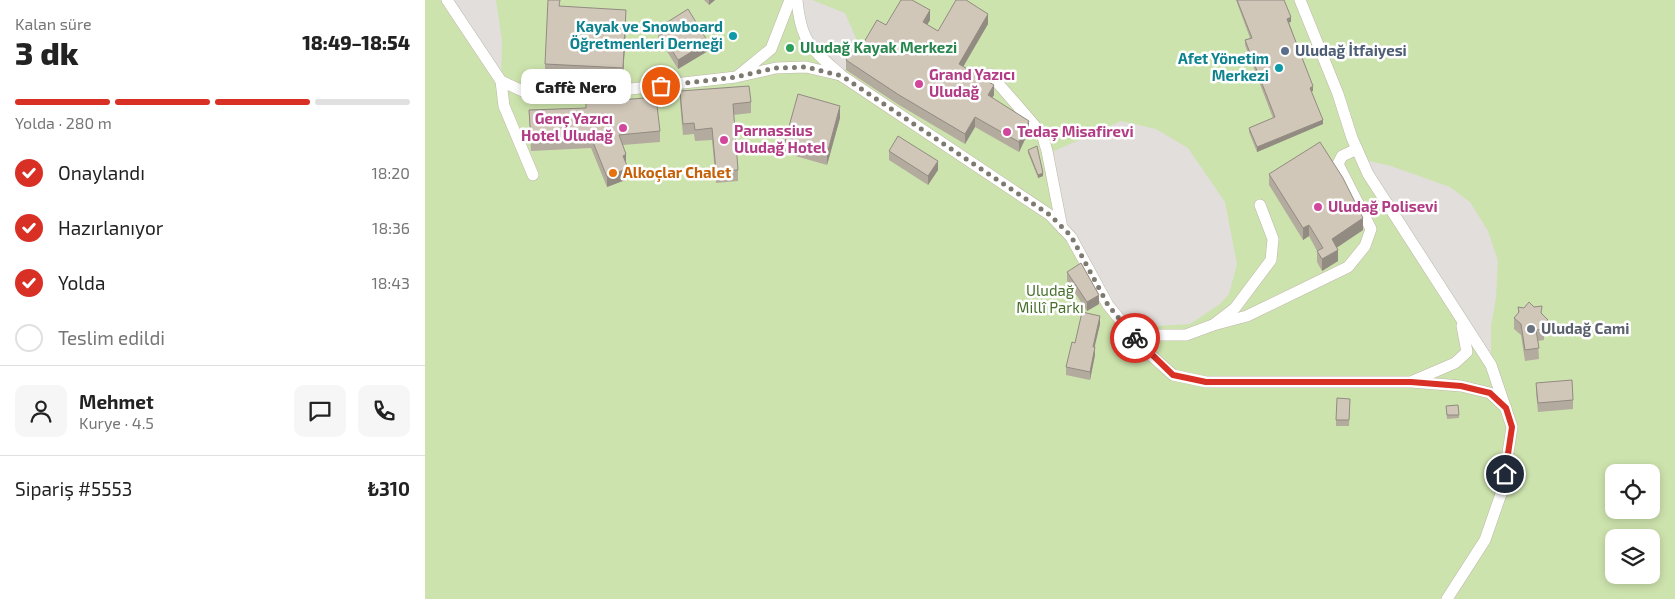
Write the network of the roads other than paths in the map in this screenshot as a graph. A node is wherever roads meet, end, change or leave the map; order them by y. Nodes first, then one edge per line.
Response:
1 (447, 0) edge
2 (790, 0) edge
3 (797, 0) edge
4 (1300, 0) edge
5 (990, 74) dead end
6 (842, 76) junction
7 (736, 77) junction
8 (501, 81) junction
9 (1357, 149) junction
10 (533, 176) dead end
11 (1260, 205) dead end
12 (1062, 228) junction
13 (1461, 320) junction
14 (1213, 326) junction
15 (1133, 335) junction
16 (1411, 382) junction
17 (1506, 408) junction
18 (1447, 599) edge

1 - 8 street
2 - 7 street
3 - 6 street
4 - 9 street
5 - 12 street
6 - 7 street
6 - 12 street
7 - 8 street
8 - 10 street
9 - 13 street
9 - 14 street
11 - 14 street
12 - 15 street
13 - 16 street
13 - 17 street
14 - 15 street
15 - 16 street
16 - 17 street
17 - 18 street

